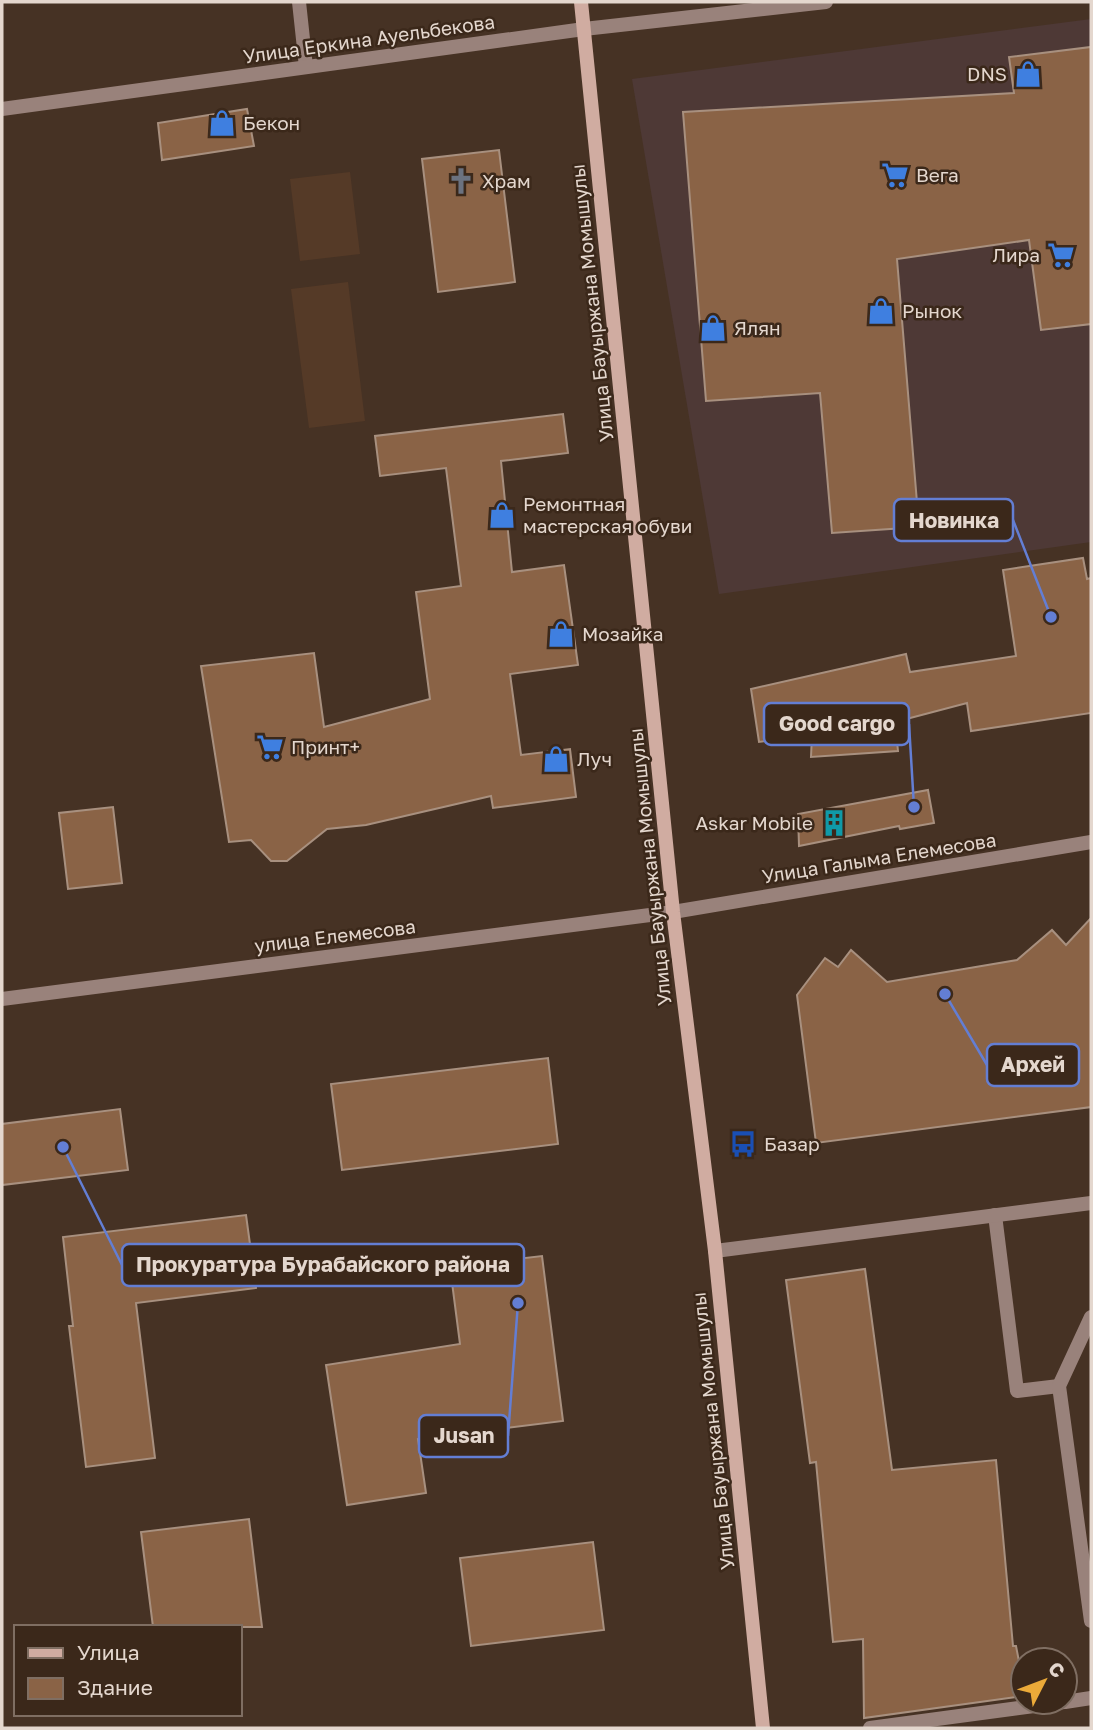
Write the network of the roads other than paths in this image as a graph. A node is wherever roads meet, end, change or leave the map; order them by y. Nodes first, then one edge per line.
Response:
1 (299, 2) edge
2 (581, 2) edge
3 (826, 2) edge
4 (584, 29) junction
5 (306, 67) junction
6 (2, 109) edge
7 (1091, 842) edge
8 (673, 912) junction
9 (2, 999) edge
10 (1091, 1203) edge
11 (995, 1215) junction
12 (715, 1251) junction
13 (1091, 1317) edge
14 (1059, 1386) junction
15 (1091, 1621) edge
16 (1009, 1709) edge
17 (762, 1728) edge
18 (870, 1728) edge

1 - 5 street
2 - 4 street, Улица Бауыржана Момышулы
3 - 4 street, Улица Еркина Ауельбекова
4 - 5 street, Улица Еркина Ауельбекова
4 - 8 street, Улица Бауыржана Момышулы
5 - 6 street, Улица Еркина Ауельбекова
7 - 8 street, Улица Галыма Елемесова
8 - 9 street, улица Елемесова
8 - 12 street, Улица Бауыржана Момышулы
10 - 11 street
11 - 12 street
11 - 14 street
12 - 17 street, Улица Бауыржана Момышулы
13 - 14 street
14 - 15 street
16 - 18 street

